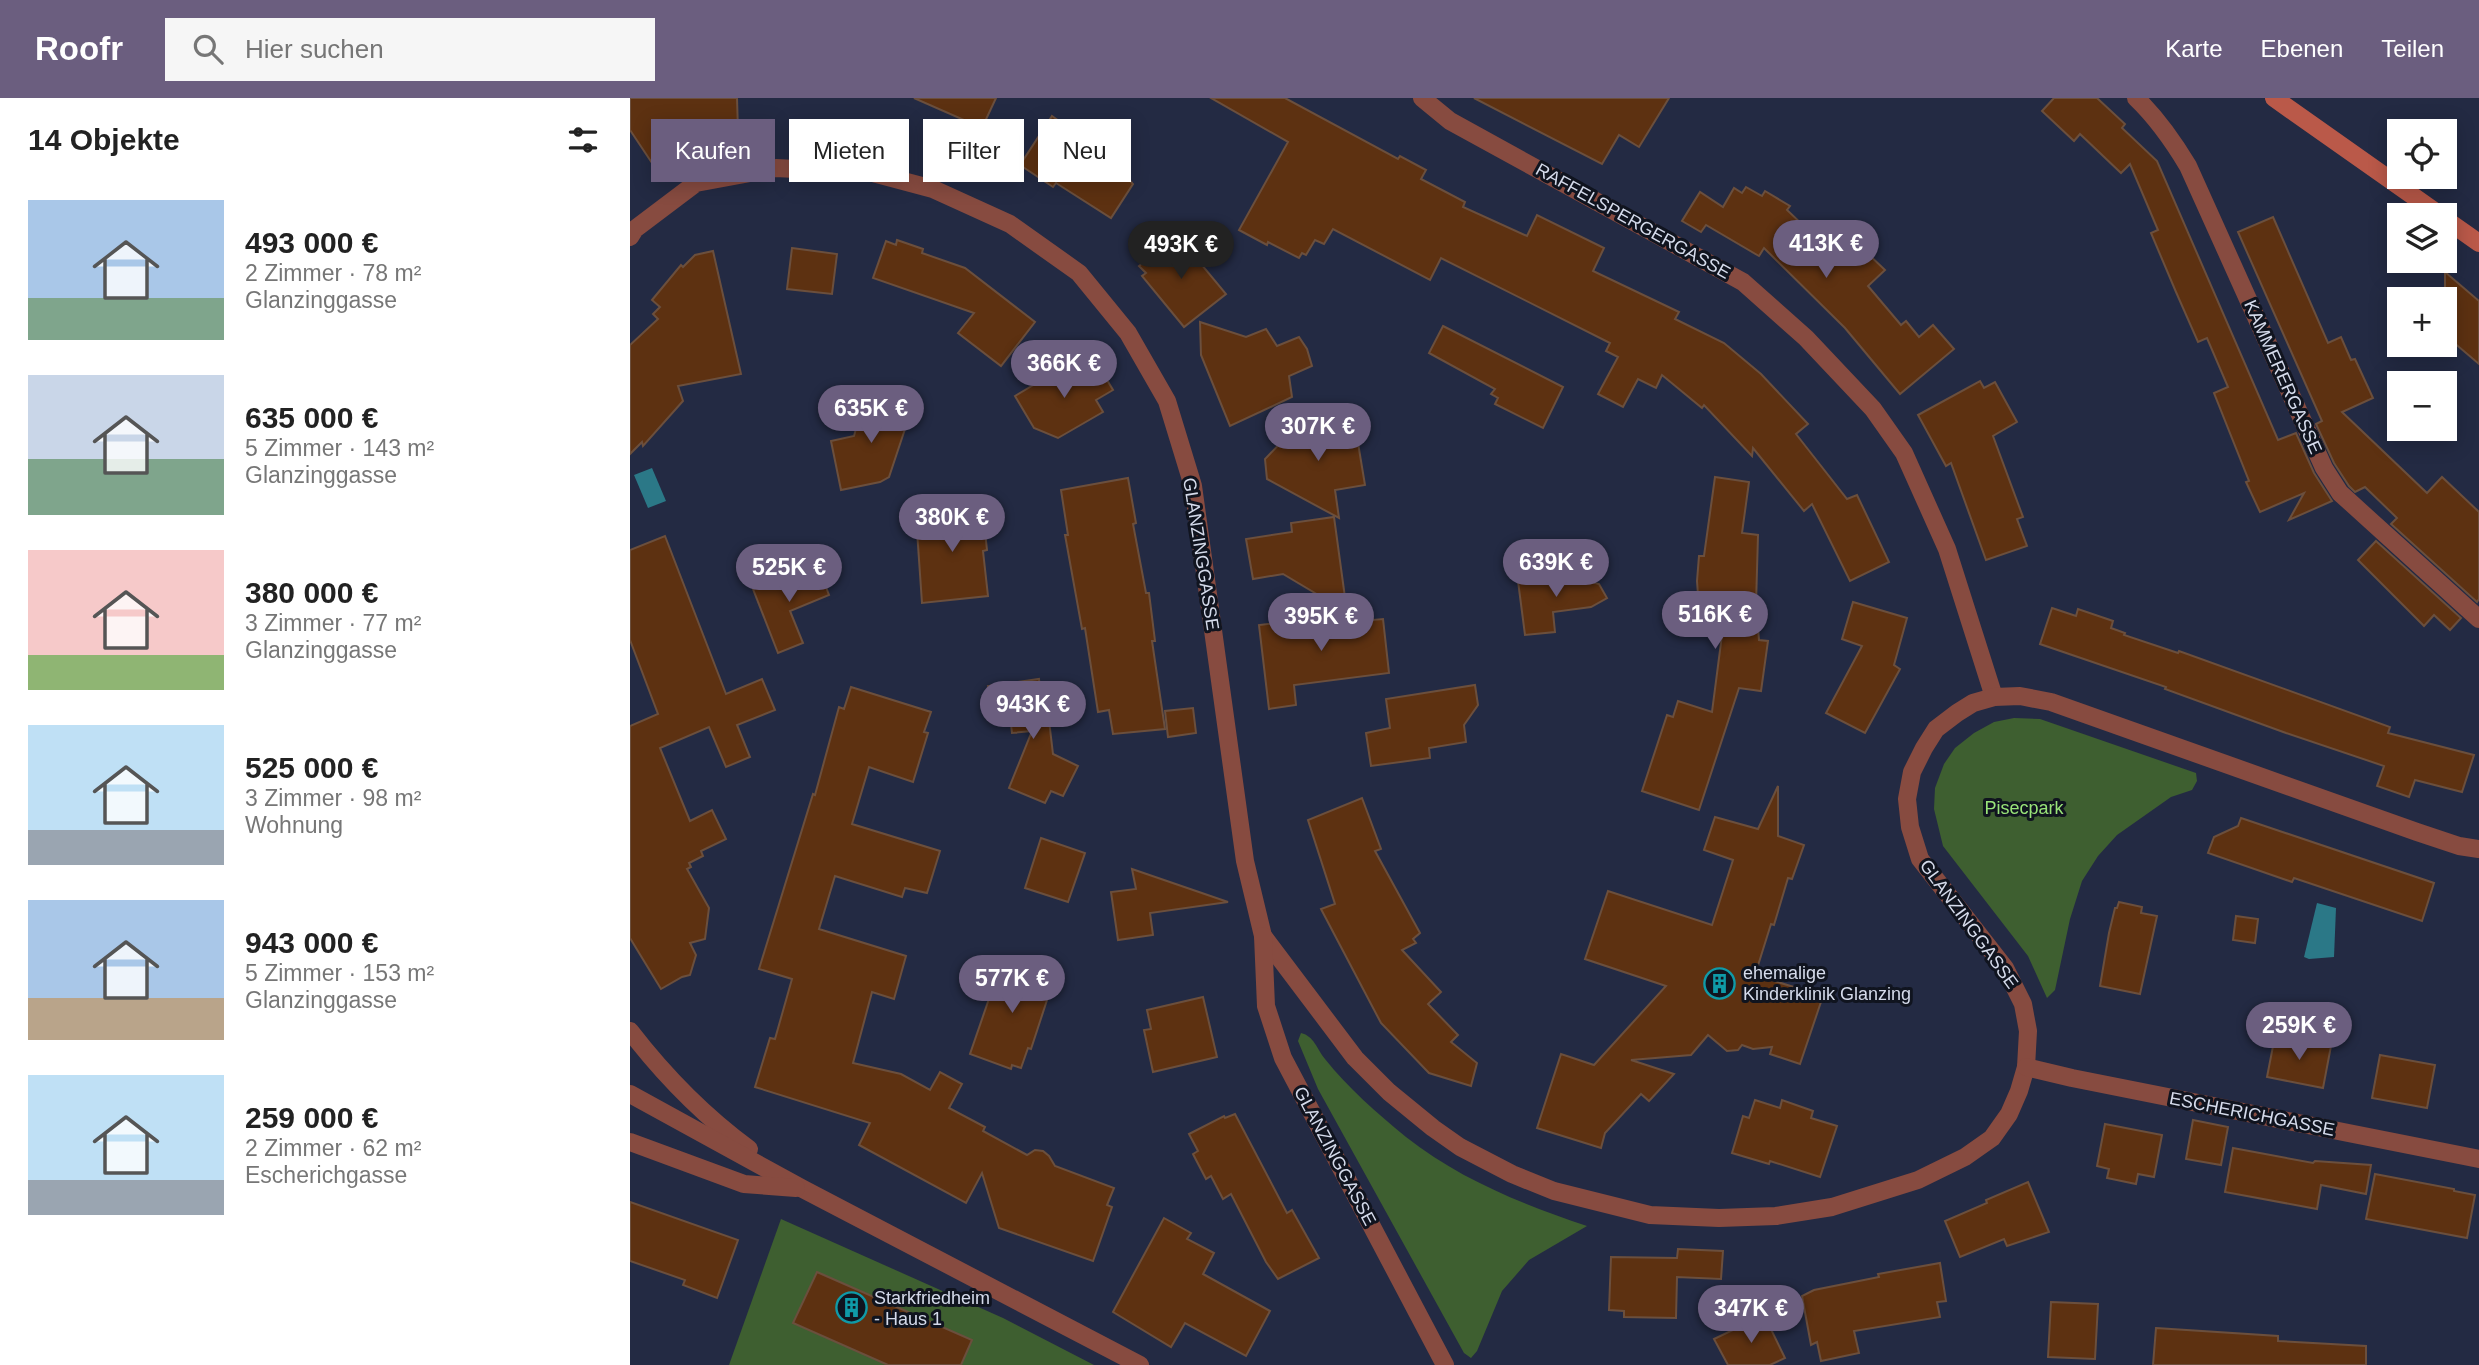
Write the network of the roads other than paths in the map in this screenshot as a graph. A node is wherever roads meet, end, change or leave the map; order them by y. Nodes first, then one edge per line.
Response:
1 (1422, 98) edge
2 (2137, 98) edge
3 (2274, 98) edge
4 (2423, 203) edge
5 (2457, 227) edge
6 (630, 237) edge
7 (2479, 243) edge
8 (2479, 619) edge
9 (1994, 697) junction
10 (2479, 849) edge
11 (1264, 936) junction
12 (630, 1031) edge
13 (2026, 1067) junction
14 (630, 1094) edge
15 (630, 1142) edge
16 (2479, 1159) edge
17 (803, 1189) junction
18 (1140, 1365) edge
19 (1445, 1365) edge

1 - 9 street, RAFFELSPERGERGASSE
2 - 8 street, KAMMERERGASSE
3 - 4 main road
5 - 7 main road
6 - 11 street, GLANZINGGASSE
9 - 10 street, GLANZINGGASSE
9 - 13 street, GLANZINGGASSE
11 - 13 street, GLANZINGGASSE
11 - 19 street, GLANZINGGASSE
12 - 17 street
13 - 16 street, ESCHERICHGASSE
14 - 17 street
15 - 17 street
17 - 18 street

